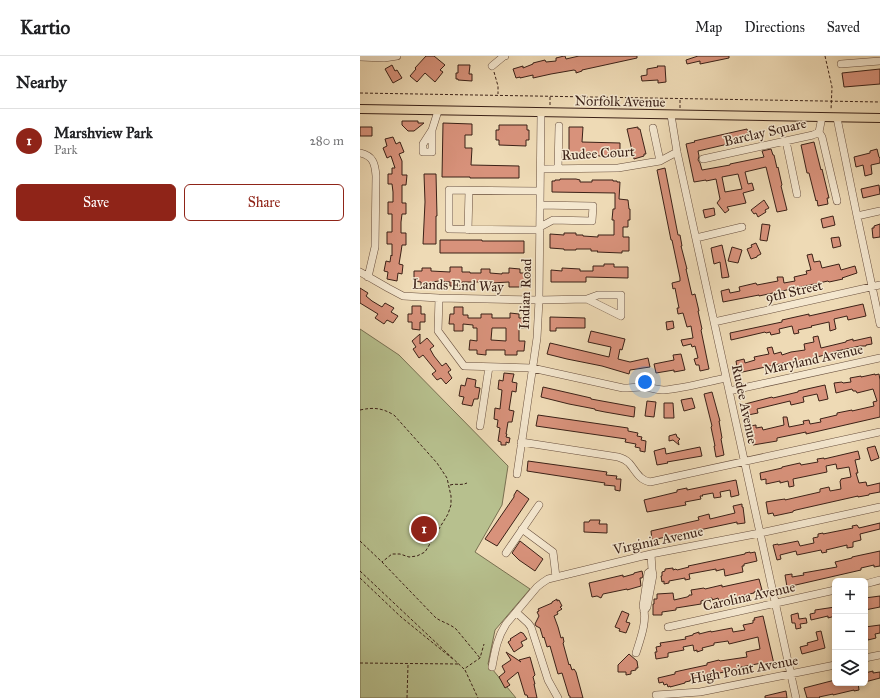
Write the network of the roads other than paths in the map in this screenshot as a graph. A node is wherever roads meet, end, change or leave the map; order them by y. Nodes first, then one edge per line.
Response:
1 (397, 56) edge
2 (506, 56) edge
3 (360, 57) edge
4 (880, 61) edge
5 (841, 64) dead end
6 (492, 66) road end
7 (360, 109) edge
8 (438, 110) junction
9 (541, 112) junction
10 (671, 115) junction
11 (822, 118) junction
12 (838, 118) junction
13 (880, 118) edge
14 (560, 126) dead end
15 (653, 128) dead end
16 (432, 130) dead end
17 (819, 132) junction
18 (786, 141) junction
19 (677, 152) junction
20 (360, 153) edge
21 (703, 160) dead end
22 (660, 161) junction
23 (541, 169) junction
24 (558, 169) junction
25 (469, 191) junction
26 (540, 191) junction
27 (796, 194) dead end
28 (837, 201) dead end
29 (540, 205) junction
30 (880, 211) edge
31 (857, 216) junction
32 (742, 227) dead end
33 (540, 228) junction
34 (468, 230) junction
35 (696, 238) junction
36 (360, 272) edge
37 (368, 276) junction
38 (880, 285) edge
39 (872, 287) junction
40 (439, 298) junction
41 (587, 299) junction
42 (539, 300) junction
43 (714, 322) junction
44 (880, 324) edge
45 (880, 358) edge
46 (489, 367) junction
47 (532, 368) junction
48 (726, 378) junction
49 (729, 391) junction
50 (480, 426) dead end
51 (880, 432) edge
52 (521, 442) junction
53 (744, 462) junction
54 (516, 474) dead end
55 (539, 505) dead end
56 (880, 507) edge
57 (522, 529) junction
58 (760, 532) junction
59 (506, 553) dead end
60 (651, 554) junction
61 (556, 577) junction
62 (880, 580) edge
63 (868, 583) edge
64 (832, 591) edge
65 (775, 604) junction
66 (516, 612) junction
67 (668, 627) dead end
68 (636, 653) dead end
69 (880, 655) edge
70 (868, 657) edge
71 (832, 666) edge
72 (492, 667) dead end
73 (790, 674) junction
74 (656, 694) dead end
75 (700, 695) edge
76 (558, 698) edge
77 (796, 698) edge

1 - 3 street
2 - 6 street
4 - 5 street
7 - 8 main road, Norfolk Avenue
8 - 9 main road, Norfolk Avenue
8 - 16 street
9 - 10 main road, Norfolk Avenue
9 - 23 street, Indian Road
10 - 11 main road, Norfolk Avenue
10 - 19 street, Rudee Avenue
11 - 12 main road, Norfolk Avenue
11 - 17 street, Barclay Square
12 - 13 main road, Norfolk Avenue
12 - 31 street
14 - 24 street
15 - 22 street
17 - 18 street, Barclay Square
17 - 28 street
18 - 21 street, Barclay Square
18 - 27 street
19 - 22 street, Rudee Court
19 - 35 street, Rudee Avenue
20 - 37 street
22 - 24 street, Rudee Court
23 - 24 street, Rudee Court
23 - 26 street, Indian Road
25 - 26 street
25 - 34 street
25 - 34 street
26 - 29 street, Indian Road
29 - 33 street, Indian Road
29 - 33 street
30 - 31 street
31 - 39 street
32 - 35 street
33 - 34 street
33 - 42 street, Indian Road
35 - 43 street, Rudee Avenue
36 - 37 street, Lands End Way
37 - 40 street, Lands End Way
38 - 39 street, 9th Street
39 - 43 street, 9th Street
39 - 44 street
40 - 42 street, Lands End Way
40 - 46 street
41 - 41 street, Lands End Way
41 - 42 street, Lands End Way
42 - 47 street, Indian Road
43 - 48 street, Rudee Avenue
45 - 49 street, Maryland Avenue
46 - 47 street
46 - 50 street
47 - 48 street
47 - 52 street, Indian Road
48 - 49 street, Rudee Avenue
49 - 53 street, Rudee Avenue
51 - 53 street
52 - 53 street
52 - 54 street, Indian Road
53 - 58 street, Rudee Avenue
55 - 57 street
56 - 58 street, Virginia Avenue
57 - 59 street
57 - 61 street
58 - 60 street, Virginia Avenue
58 - 65 street, Rudee Avenue
60 - 61 street, Virginia Avenue
60 - 68 street
61 - 66 street, Virginia Avenue
62 - 63 street
64 - 65 street, Carolina Avenue
65 - 67 street, Carolina Avenue
65 - 73 street, Rudee Avenue
66 - 72 street, Virginia Avenue
66 - 76 street
69 - 70 street
71 - 73 street, High Point Avenue
73 - 75 street, High Point Avenue
73 - 77 street, Rudee Avenue
74 - 75 street, High Point Avenue

